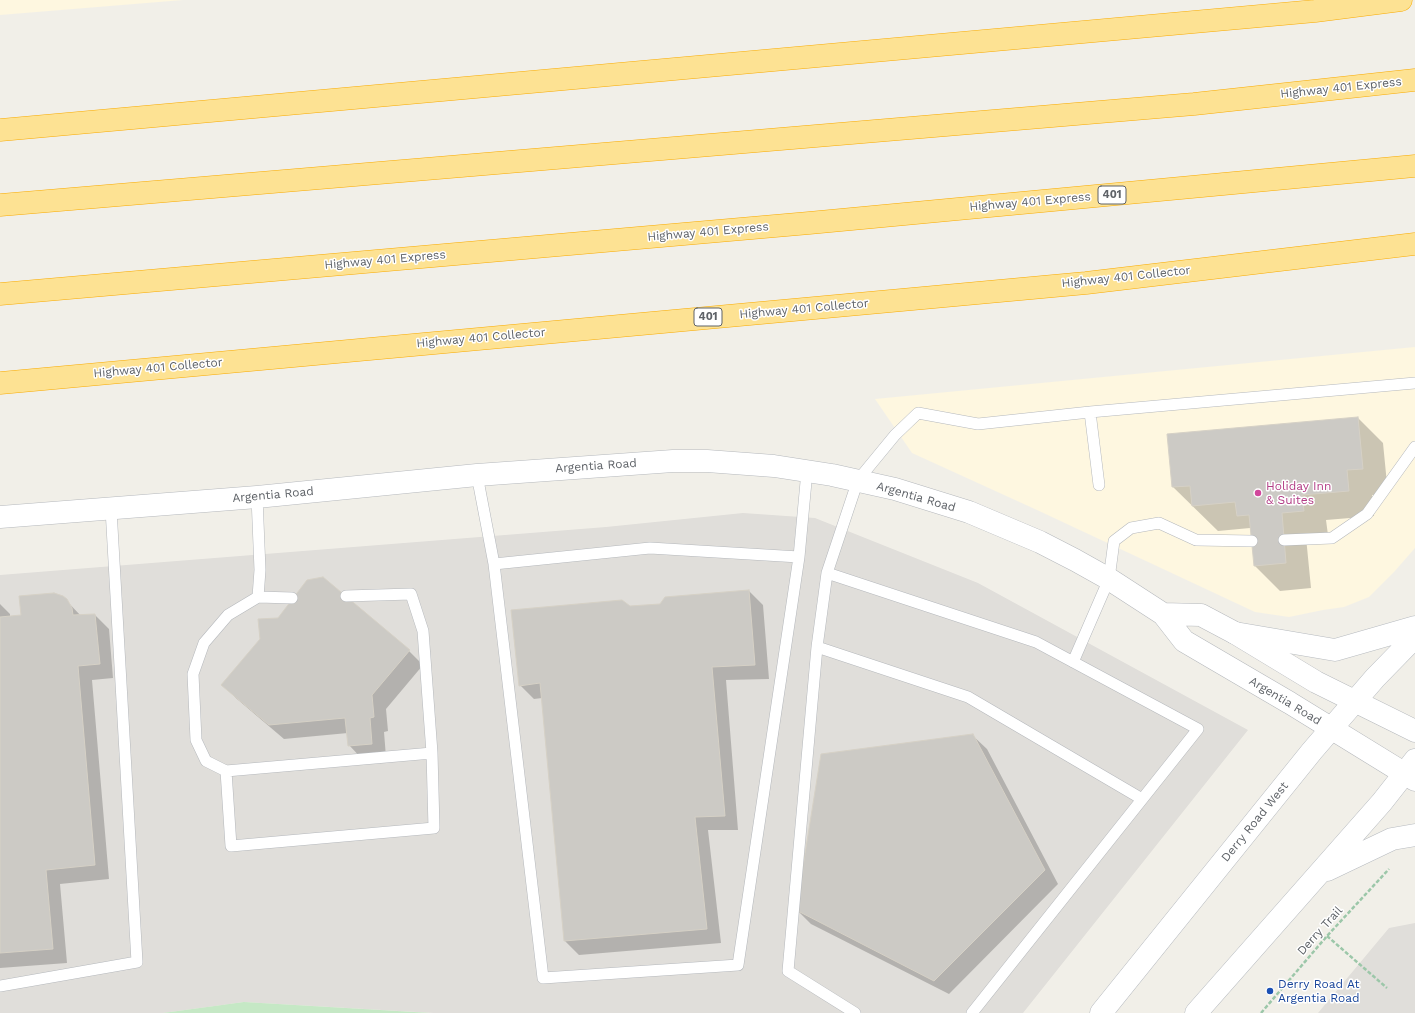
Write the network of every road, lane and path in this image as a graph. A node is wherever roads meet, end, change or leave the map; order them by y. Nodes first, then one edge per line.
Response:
1 (1401, 0) edge
2 (1415, 80) edge
3 (0, 130) edge
4 (1415, 166) edge
5 (0, 205) edge
6 (1415, 244) edge
7 (0, 294) edge
8 (0, 383) edge
9 (1415, 383) edge
10 (1090, 412) junction
11 (1415, 447) edge
12 (807, 471) junction
13 (477, 475) junction
14 (858, 480) junction
15 (1099, 485) dead end
16 (257, 497) junction
17 (111, 509) junction
18 (0, 517) edge
19 (1284, 540) dead end
20 (1252, 541) dead end
21 (799, 557) junction
22 (494, 564) junction
23 (827, 573) junction
24 (1109, 579) junction
25 (346, 596) dead end
26 (258, 597) junction
27 (292, 598) dead end
28 (1163, 614) junction
29 (1415, 627) edge
30 (1235, 633) junction
31 (1415, 637) edge
32 (817, 647) junction
33 (1073, 662) junction
34 (1356, 701) junction
35 (1331, 729) junction
36 (1415, 731) edge
37 (432, 753) junction
38 (226, 770) junction
39 (1412, 771) edge
40 (1142, 799) junction
41 (1415, 836) edge
42 (1395, 864) dead end
43 (1317, 875) junction
44 (1327, 936) junction
45 (0, 986) edge
46 (1387, 988) dead end
47 (856, 1013) edge
48 (972, 1013) edge
49 (1101, 1013) edge
50 (1196, 1013) edge
51 (1261, 1013) edge

1 - 3 highway
2 - 5 highway, Highway 401 Express
4 - 7 highway, Highway 401 Express / 401
6 - 8 highway, Highway 401 Collector / 401
9 - 10 lane
10 - 14 lane
10 - 15 lane
11 - 19 lane
12 - 13 street, Argentia Road
12 - 14 street, Argentia Road
12 - 21 lane
13 - 16 street, Argentia Road
13 - 22 lane
14 - 23 lane
14 - 24 street, Argentia Road
16 - 17 street, Argentia Road
16 - 26 lane
17 - 18 street, Argentia Road
17 - 45 lane
20 - 24 lane
21 - 22 lane
21 - 22 lane
23 - 32 lane
23 - 33 lane
24 - 28 street, Argentia Road
24 - 33 lane
25 - 37 lane
26 - 27 lane
26 - 38 lane
28 - 30 street
28 - 35 street, Argentia Road
29 - 30 street
30 - 34 street
31 - 34 street, Derry Road West
32 - 40 lane
32 - 47 lane
33 - 40 lane
34 - 35 street, Derry Road West
34 - 36 street
35 - 39 street, Argentia Road
35 - 49 street, Derry Road West
37 - 38 lane
37 - 38 lane
39 - 43 street
40 - 48 lane
41 - 43 street
42 - 44 path, Derry Trail
43 - 50 street
44 - 46 path
44 - 51 path, Derry Trail

